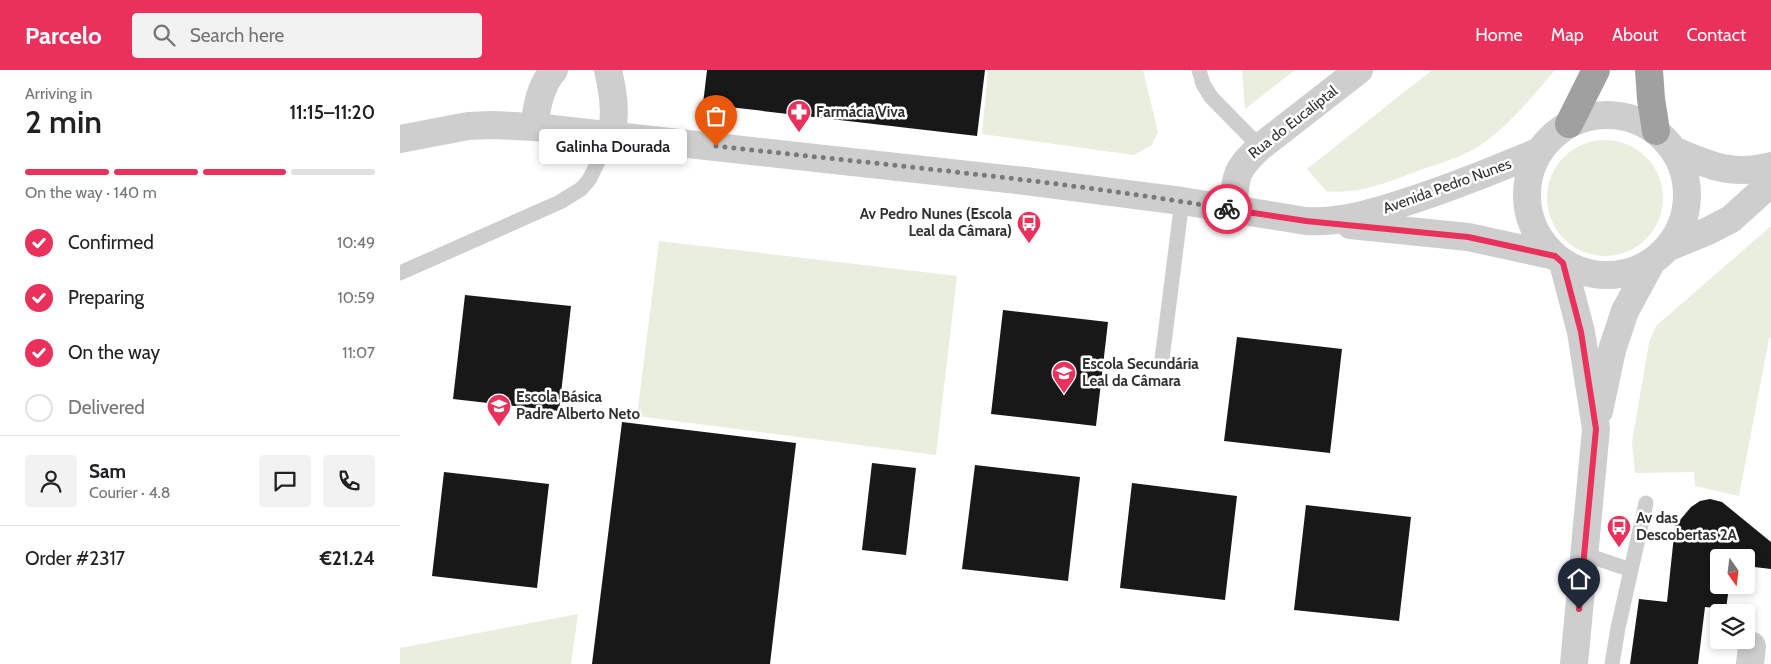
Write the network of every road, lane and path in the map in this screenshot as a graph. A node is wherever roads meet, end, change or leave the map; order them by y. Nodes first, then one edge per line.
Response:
1 (554, 70) edge
2 (608, 70) edge
3 (1199, 70) edge
4 (1359, 70) edge
5 (1596, 70) edge
6 (1650, 70) edge
7 (1569, 124) junction
8 (534, 126) junction
9 (1656, 130) junction
10 (612, 134) junction
11 (400, 139) edge
12 (1260, 147) junction
13 (1540, 151) junction
14 (1675, 151) junction
15 (1771, 166) edge
16 (1771, 183) edge
17 (1182, 201) junction
18 (1232, 210) junction
19 (1324, 222) junction
20 (1660, 255) junction
21 (1559, 259) junction
22 (400, 273) edge
23 (1162, 359) dead end
24 (1596, 429) junction
25 (1646, 503) dead end
26 (1584, 554) junction
27 (1631, 570) junction
28 (1574, 664) edge
29 (1612, 664) edge

1 - 8 street
2 - 10 street
3 - 12 lane
4 - 12 street, Rua do Eucaliptal
5 - 7 highway
6 - 9 highway
7 - 9 street
7 - 13 street
8 - 10 street, Avenida Pedro Nunes
8 - 11 street, Avenida Pedro Nunes
9 - 14 street
10 - 17 street, Avenida Pedro Nunes
10 - 22 lane
12 - 18 street, Rua do Eucaliptal
13 - 19 street, Avenida Pedro Nunes
13 - 21 street
14 - 15 street
14 - 20 street
16 - 20 street
17 - 18 street, Avenida Pedro Nunes
17 - 23 lane
18 - 19 street, Avenida Pedro Nunes
19 - 21 street
20 - 21 street
20 - 24 street
21 - 24 street
24 - 26 street
25 - 27 lane
26 - 27 lane
26 - 28 street
27 - 29 lane

